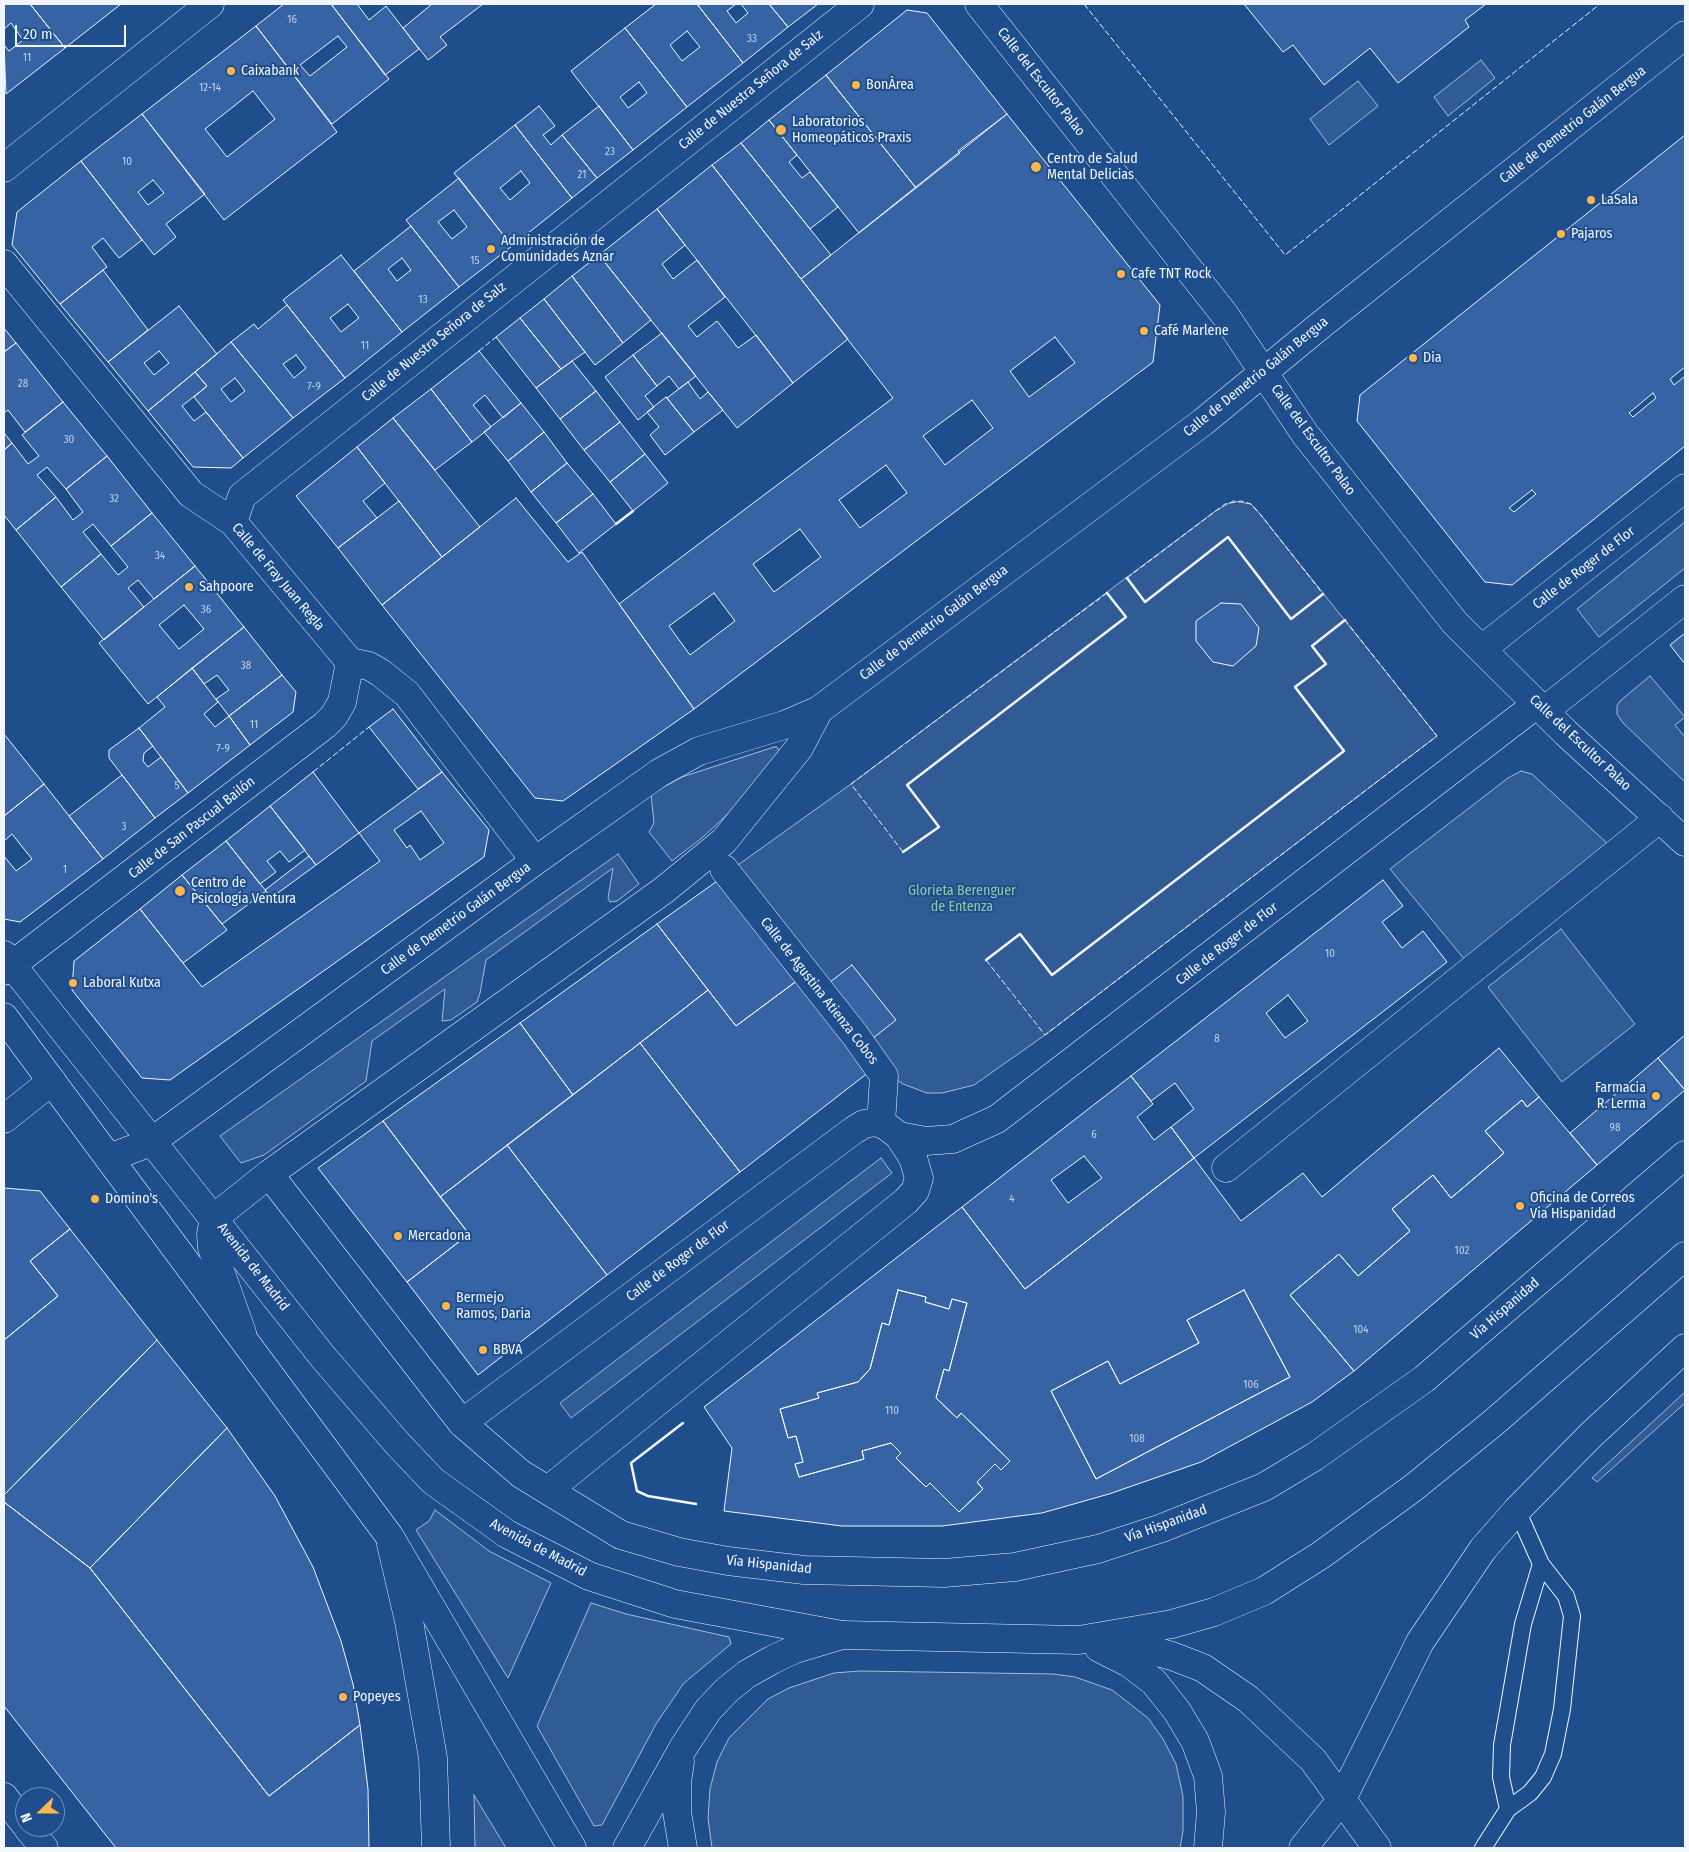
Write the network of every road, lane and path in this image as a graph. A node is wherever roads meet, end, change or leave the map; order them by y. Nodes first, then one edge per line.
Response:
1 (860, 4) edge
2 (979, 4) edge
3 (196, 8) edge
4 (1685, 35) edge
5 (4, 168) edge
6 (4, 264) edge
7 (1263, 372) junction
8 (1685, 488) edge
9 (233, 522) junction
10 (1685, 599) edge
11 (1482, 649) junction
12 (350, 662) junction
13 (1541, 708) junction
14 (819, 710) junction
15 (1660, 818) junction
16 (1685, 842) edge
17 (535, 861) junction
18 (724, 869) dead end
19 (7, 964) edge
20 (4, 1017) edge
21 (52, 1081) junction
22 (4, 1118) edge
23 (890, 1130) junction
24 (151, 1142) junction
25 (1685, 1155) edge
26 (109, 1158) junction
27 (1226, 1168) dead end
28 (268, 1174) junction
29 (214, 1218) junction
30 (1685, 1256) edge
31 (244, 1341) junction
32 (1685, 1348) edge
33 (462, 1423) junction
34 (548, 1490) junction
35 (1517, 1510) junction
36 (390, 1537) junction
37 (1542, 1564) junction
38 (842, 1635) junction
39 (1079, 1640) junction
40 (683, 1748) junction
41 (4, 1797) edge
42 (1342, 1799) junction
43 (1508, 1809) junction
44 (15, 1812) edge
45 (35, 1837) edge
46 (44, 1848) edge
47 (436, 1848) edge
48 (572, 1848) edge
49 (627, 1848) edge
50 (683, 1848) edge
51 (1208, 1848) edge
52 (1303, 1848) edge
53 (1377, 1848) edge
54 (1483, 1848) edge

1 - 9 main road, Calle de Nuestra Señora de Salz
2 - 7 main road, Calle del Escultor Palao
3 - 5 main road
4 - 7 main road, Calle de Demetrio Galán Bergua
6 - 9 main road, Calle de Fray Juan Regla
7 - 11 main road, Calle del Escultor Palao
7 - 14 main road, Calle de Demetrio Galán Bergua
8 - 11 main road, Calle de Roger de Flor
9 - 12 main road, Calle de Fray Juan Regla
10 - 13 main road, Calle de Roger de Flor
11 - 13 main road, Calle del Escultor Palao
12 - 17 main road
12 - 19 main road, Calle de San Pascual Bailón
13 - 15 main road, Calle del Escultor Palao
13 - 23 main road, Calle de Roger de Flor
14 - 17 main road, Calle de Demetrio Galán Bergua
14 - 28 main road, Calle de Demetrio Galán Bergua
15 - 16 main road, Calle del Escultor Palao
15 - 27 main road
17 - 24 main road, Calle de Demetrio Galán Bergua
18 - 23 main road, Calle de Agustina Atienza Cobos
19 - 24 main road, Avenida de Madrid
20 - 21 main road, Avenida de Madrid
21 - 22 main road
21 - 26 main road, Avenida de Madrid
23 - 33 main road, Calle de Roger de Flor
23 - 34 main road
24 - 26 main road, Calle de Demetrio Galán Bergua
24 - 29 main road, Avenida de Madrid
25 - 34 main road, Vía Hispanidad
26 - 31 main road, Avenida de Madrid
28 - 29 main road, Calle de Demetrio Galán Bergua
28 - 33 main road
29 - 31 main road, Avenida de Madrid
29 - 38 main road, Avenida de Madrid
30 - 39 main road
31 - 36 main road, Avenida de Madrid
32 - 35 main road
33 - 34 main road
35 - 37 lane
35 - 42 main road
36 - 47 main road, Avenida de Madrid
36 - 48 main road, Avenida de Madrid
37 - 43 lane
37 - 43 lane
38 - 39 main road
38 - 40 main road
39 - 42 main road
39 - 51 main road
40 - 49 main road
40 - 50 main road
41 - 44 main road
42 - 52 main road
42 - 53 main road
43 - 54 lane
45 - 46 main road

